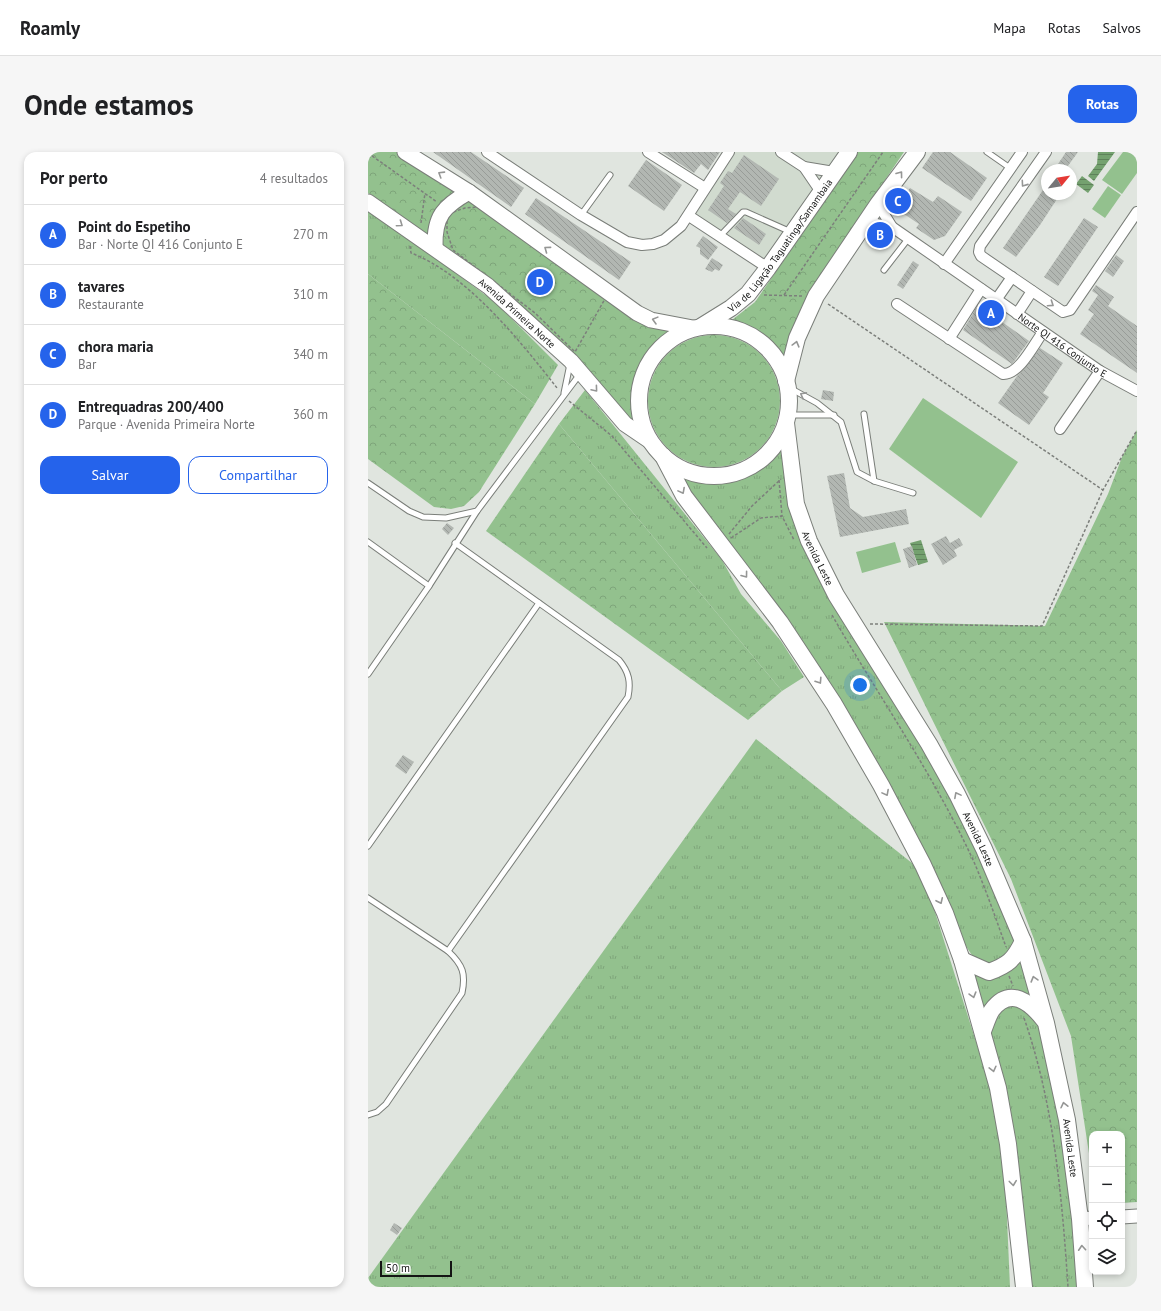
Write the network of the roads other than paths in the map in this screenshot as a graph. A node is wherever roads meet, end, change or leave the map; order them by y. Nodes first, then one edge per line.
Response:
1 (405, 152) edge
2 (487, 152) edge
3 (729, 152) edge
4 (781, 152) edge
5 (849, 152) edge
6 (917, 152) edge
7 (987, 152) edge
8 (1022, 152) edge
9 (1046, 152) edge
10 (653, 153) edge
11 (804, 167) junction
12 (1010, 168) junction
13 (834, 172) junction
14 (610, 175) dead end
15 (705, 188) junction
16 (469, 192) junction
17 (821, 192) junction
18 (368, 202) edge
19 (878, 204) junction
20 (1137, 212) edge
21 (581, 215) junction
22 (689, 216) junction
23 (866, 222) junction
24 (892, 227) junction
25 (792, 233) junction
26 (720, 236) junction
27 (908, 239) junction
28 (435, 247) junction
29 (944, 264) junction
30 (768, 268) junction
31 (884, 270) dead end
32 (1012, 277) junction
33 (981, 290) junction
34 (1032, 291) junction
35 (996, 300) junction
36 (896, 304) dead end
37 (1017, 314) junction
38 (697, 327) junction
39 (1043, 332) junction
40 (949, 339) junction
41 (571, 361) junction
42 (1100, 371) junction
43 (581, 373) junction
44 (787, 384) junction
45 (1137, 391) edge
46 (563, 396) junction
47 (864, 414) dead end
48 (834, 415) junction
49 (787, 419) junction
50 (1060, 429) dead end
51 (650, 441) junction
52 (663, 456) junction
53 (874, 481) junction
54 (368, 483) edge
55 (913, 493) dead end
56 (477, 511) junction
57 (368, 542) edge
58 (455, 543) junction
59 (429, 586) junction
60 (539, 603) junction
61 (368, 674) edge
62 (368, 846) edge
63 (368, 898) edge
64 (1022, 941) junction
65 (448, 951) junction
66 (962, 960) junction
67 (1046, 1023) junction
68 (983, 1031) junction
69 (368, 1115) edge
70 (1137, 1216) edge
71 (1125, 1217) edge
72 (1086, 1219) edge
73 (1024, 1287) edge
74 (1085, 1287) edge

16 -> 1 main road
2 - 21 street
3 - 15 street
4 - 11 street
5 - 13 main road, Via de Ligação Taguatinga/Samambaia
19 -> 6 main road
7 - 12 lane
8 - 12 street
9 -> 32 street
10 - 15 street
11 - 13 street
11 - 17 street
12 - 29 street
13 - 17 main road, Via de Ligação Taguatinga/Samambaia
14 - 21 lane
15 - 22 street
16 - 28 main road
38 -> 16 main road
17 - 25 main road, Via de Ligação Taguatinga/Samambaia
18 -> 28 main road, Avenida Primeira Norte
19 - 23 main road
19 - 24 street, Norte QI 416 Conjunto E
34 -> 20 street
21 - 22 street
22 - 26 street
23 - 24 street, Norte QI 416 Conjunto E
44 -> 23 main road
24 - 27 street, Norte QI 416 Conjunto E
25 - 26 lane
25 - 30 main road, Via de Ligação Taguatinga/Samambaia
26 - 30 street
27 - 29 street, Norte QI 416 Conjunto E
27 - 31 lane
28 - 41 main road, Avenida Primeira Norte
29 - 33 street, Norte QI 416 Conjunto E
30 - 38 main road, Via de Ligação Taguatinga/Samambaia
32 - 34 street
32 - 35 street
33 - 35 street, Norte QI 416 Conjunto E
33 - 40 street
34 - 37 street
35 - 37 street, Norte QI 416 Conjunto E
36 - 40 street
37 - 39 street, Norte QI 416 Conjunto E
38 - 44 main road
38 - 51 main road, Via de Ligação Taguatinga/Samambaia
39 - 40 street
39 - 42 street, Norte QI 416 Conjunto E
41 - 43 main road, Avenida Primeira Norte
41 - 46 lane
42 - 45 street, Norte QI 416 Conjunto E
42 - 50 street
43 - 46 lane
43 -> 51 main road, Avenida Primeira Norte
48 -> 44 lane
44 - 49 main road, Avenida Leste
46 - 56 lane
47 - 53 lane
48 - 49 lane
48 - 53 lane
49 - 52 main road
64 -> 49 main road, Avenida Leste
51 - 52 main road, Via de Ligação Taguatinga/Samambaia
52 -> 66 main road
53 - 55 lane
54 - 56 lane
56 - 58 lane
57 - 59 lane
58 - 59 lane
58 - 60 lane
59 - 61 lane
60 - 62 lane
60 - 65 lane
63 - 65 lane
64 - 66 main road
67 -> 64 main road, Avenida Leste
65 - 69 lane
66 -> 68 main road
67 - 68 main road
72 -> 67 main road, Avenida Leste
68 -> 73 main road
70 - 71 street
74 -> 72 main road, Avenida Leste

